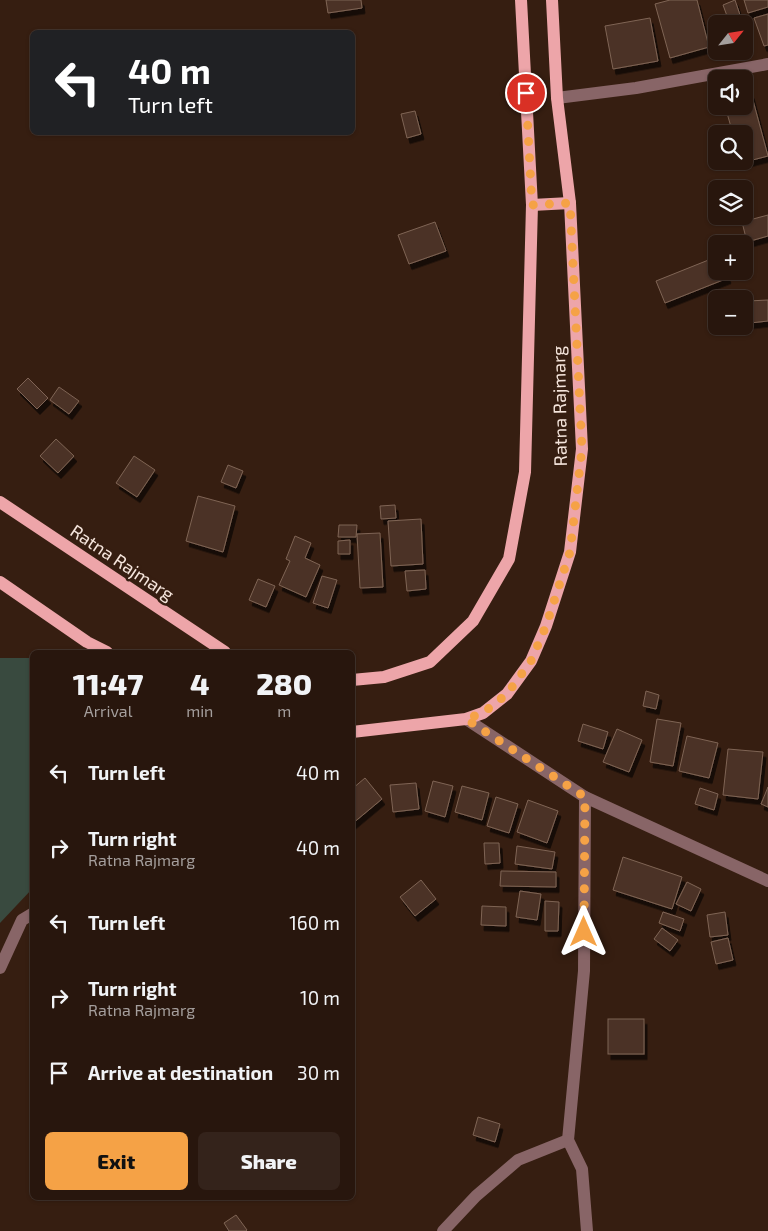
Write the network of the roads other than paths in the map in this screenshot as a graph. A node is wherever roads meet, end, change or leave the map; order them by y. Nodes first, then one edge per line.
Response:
1 (521, 0) edge
2 (552, 0) edge
3 (768, 64) edge
4 (557, 98) junction
5 (570, 203) junction
6 (532, 205) junction
7 (0, 502) edge
8 (0, 582) edge
9 (103, 650) edge
10 (222, 650) edge
11 (355, 680) edge
12 (466, 719) junction
13 (355, 732) edge
14 (585, 797) junction
15 (768, 881) edge
16 (30, 915) edge
17 (0, 968) edge
18 (568, 1140) junction
19 (443, 1231) edge
20 (587, 1231) edge

1 - 6 main road, Ratna Rajmarg
2 - 4 main road, Ratna Rajmarg
3 - 4 street
4 - 5 main road, Ratna Rajmarg
5 - 6 main road
5 - 12 main road, Ratna Rajmarg
6 - 11 main road, Ratna Rajmarg
7 - 10 main road, Ratna Rajmarg
8 - 9 main road
12 - 13 main road, Ratna Rajmarg
12 - 14 street
14 - 15 street
14 - 18 street
16 - 17 street
18 - 19 street
18 - 20 street

